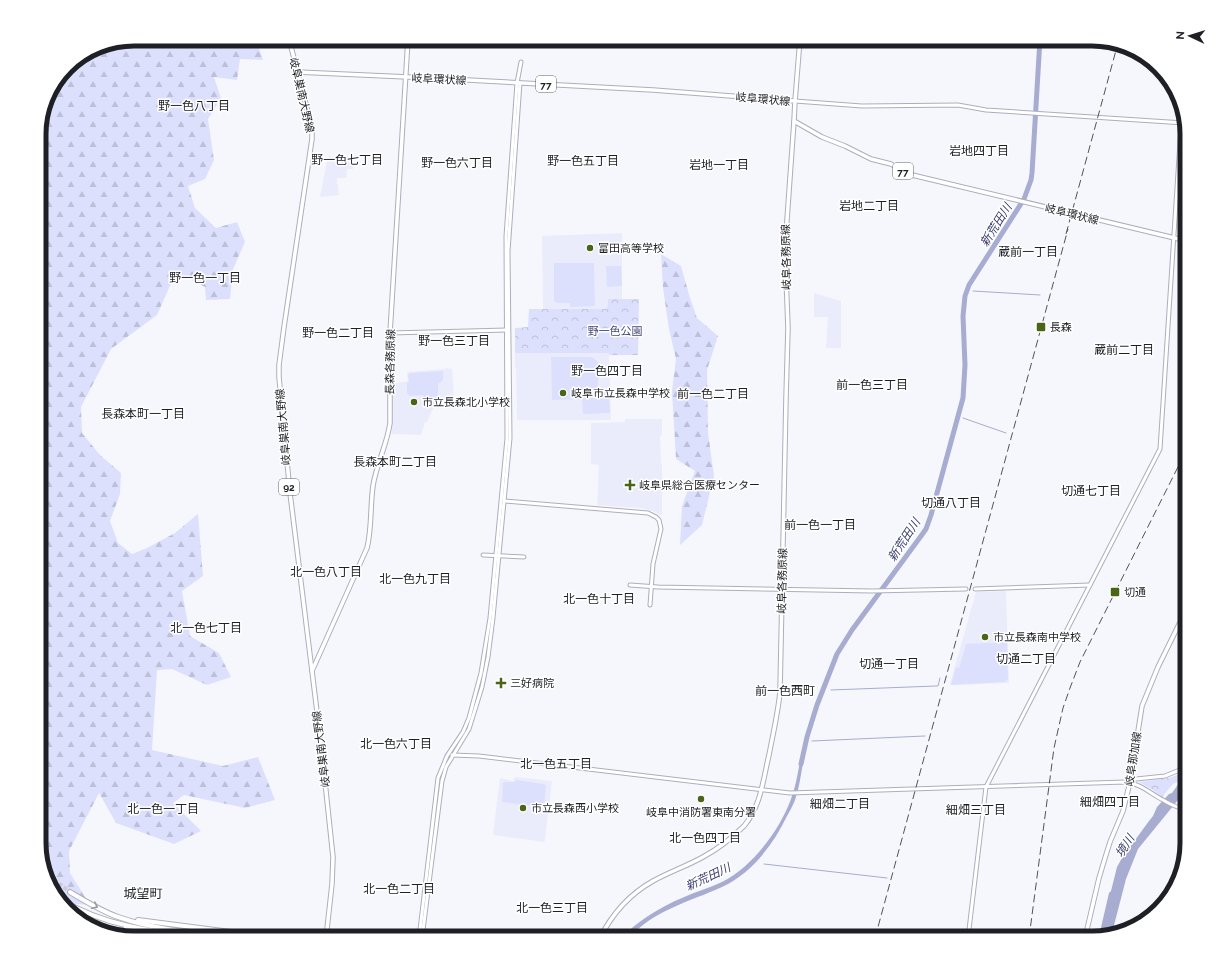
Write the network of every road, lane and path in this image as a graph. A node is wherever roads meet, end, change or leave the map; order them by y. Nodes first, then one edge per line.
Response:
1 (291, 46) edge
2 (408, 46) edge
3 (799, 46) edge
4 (521, 62) dead end
5 (297, 72) junction
6 (406, 77) junction
7 (518, 83) junction
8 (795, 101) junction
9 (794, 121) junction
10 (1179, 122) edge
11 (1180, 161) edge
12 (1174, 238) junction
13 (1180, 239) edge
14 (507, 330) junction
15 (390, 333) junction
16 (505, 501) junction
17 (483, 555) dead end
18 (498, 556) junction
19 (524, 557) dead end
20 (630, 585) dead end
21 (1090, 585) junction
22 (651, 587) junction
23 (782, 589) junction
24 (966, 589) dead end
25 (975, 589) dead end
26 (650, 606) dead end
27 (1180, 622) edge
28 (312, 671) junction
29 (452, 755) junction
30 (1180, 770) edge
31 (1130, 782) junction
32 (986, 787) junction
33 (762, 790) junction
34 (1180, 808) edge
35 (71, 893) tunnel mouth
36 (74, 907) edge
37 (118, 917) junction
38 (105, 920) junction
39 (137, 931) edge
40 (155, 931) edge
41 (190, 931) edge
42 (215, 931) edge
43 (327, 931) edge
44 (421, 931) edge
45 (421, 931) edge
46 (604, 931) edge
47 (969, 931) edge
48 (1087, 931) edge

1 - 5 main road, 岐阜巣南大野線 / 92
2 - 6 main road, 長森各務原線
3 - 8 main road
4 - 7 street
5 - 6 main road, 岐阜環状線 / 77
5 - 28 main road, 岐阜巣南大野線 / 92
6 - 7 main road, 岐阜環状線 / 77
6 - 15 main road, 長森各務原線
7 - 8 main road, 岐阜環状線 / 77
7 - 14 street
8 - 9 main road, 岐阜環状線
8 - 10 street
9 - 12 main road, 岐阜環状線 / 77
9 - 23 main road, 岐阜各務原線
11 - 12 street
12 - 13 main road, 岐阜環状線 / 77
12 - 21 street
14 - 15 street
14 - 16 street
14 - 18 street
15 - 28 main road, 長森各務原線
16 - 18 street
16 - 22 street
17 - 18 street
18 - 19 street
18 - 29 street
18 - 44 street
20 - 22 street
21 - 25 street
21 - 32 street
22 - 23 street
22 - 26 street
23 - 24 street
23 - 33 main road, 岐阜各務原線
27 - 31 main road, 岐阜那加線
28 - 43 main road, 岐阜巣南大野線 / 92
29 - 33 street
29 - 45 street
30 - 31 street
31 - 32 street
31 - 34 street
31 - 48 main road, 岐阜那加線
32 - 33 street
32 - 47 street
33 - 46 main road, 岐阜各務原線
35 -> 37 highway
36 - 38 highway
37 - 41 highway
37 - 42 highway
38 - 39 highway
38 - 40 highway

